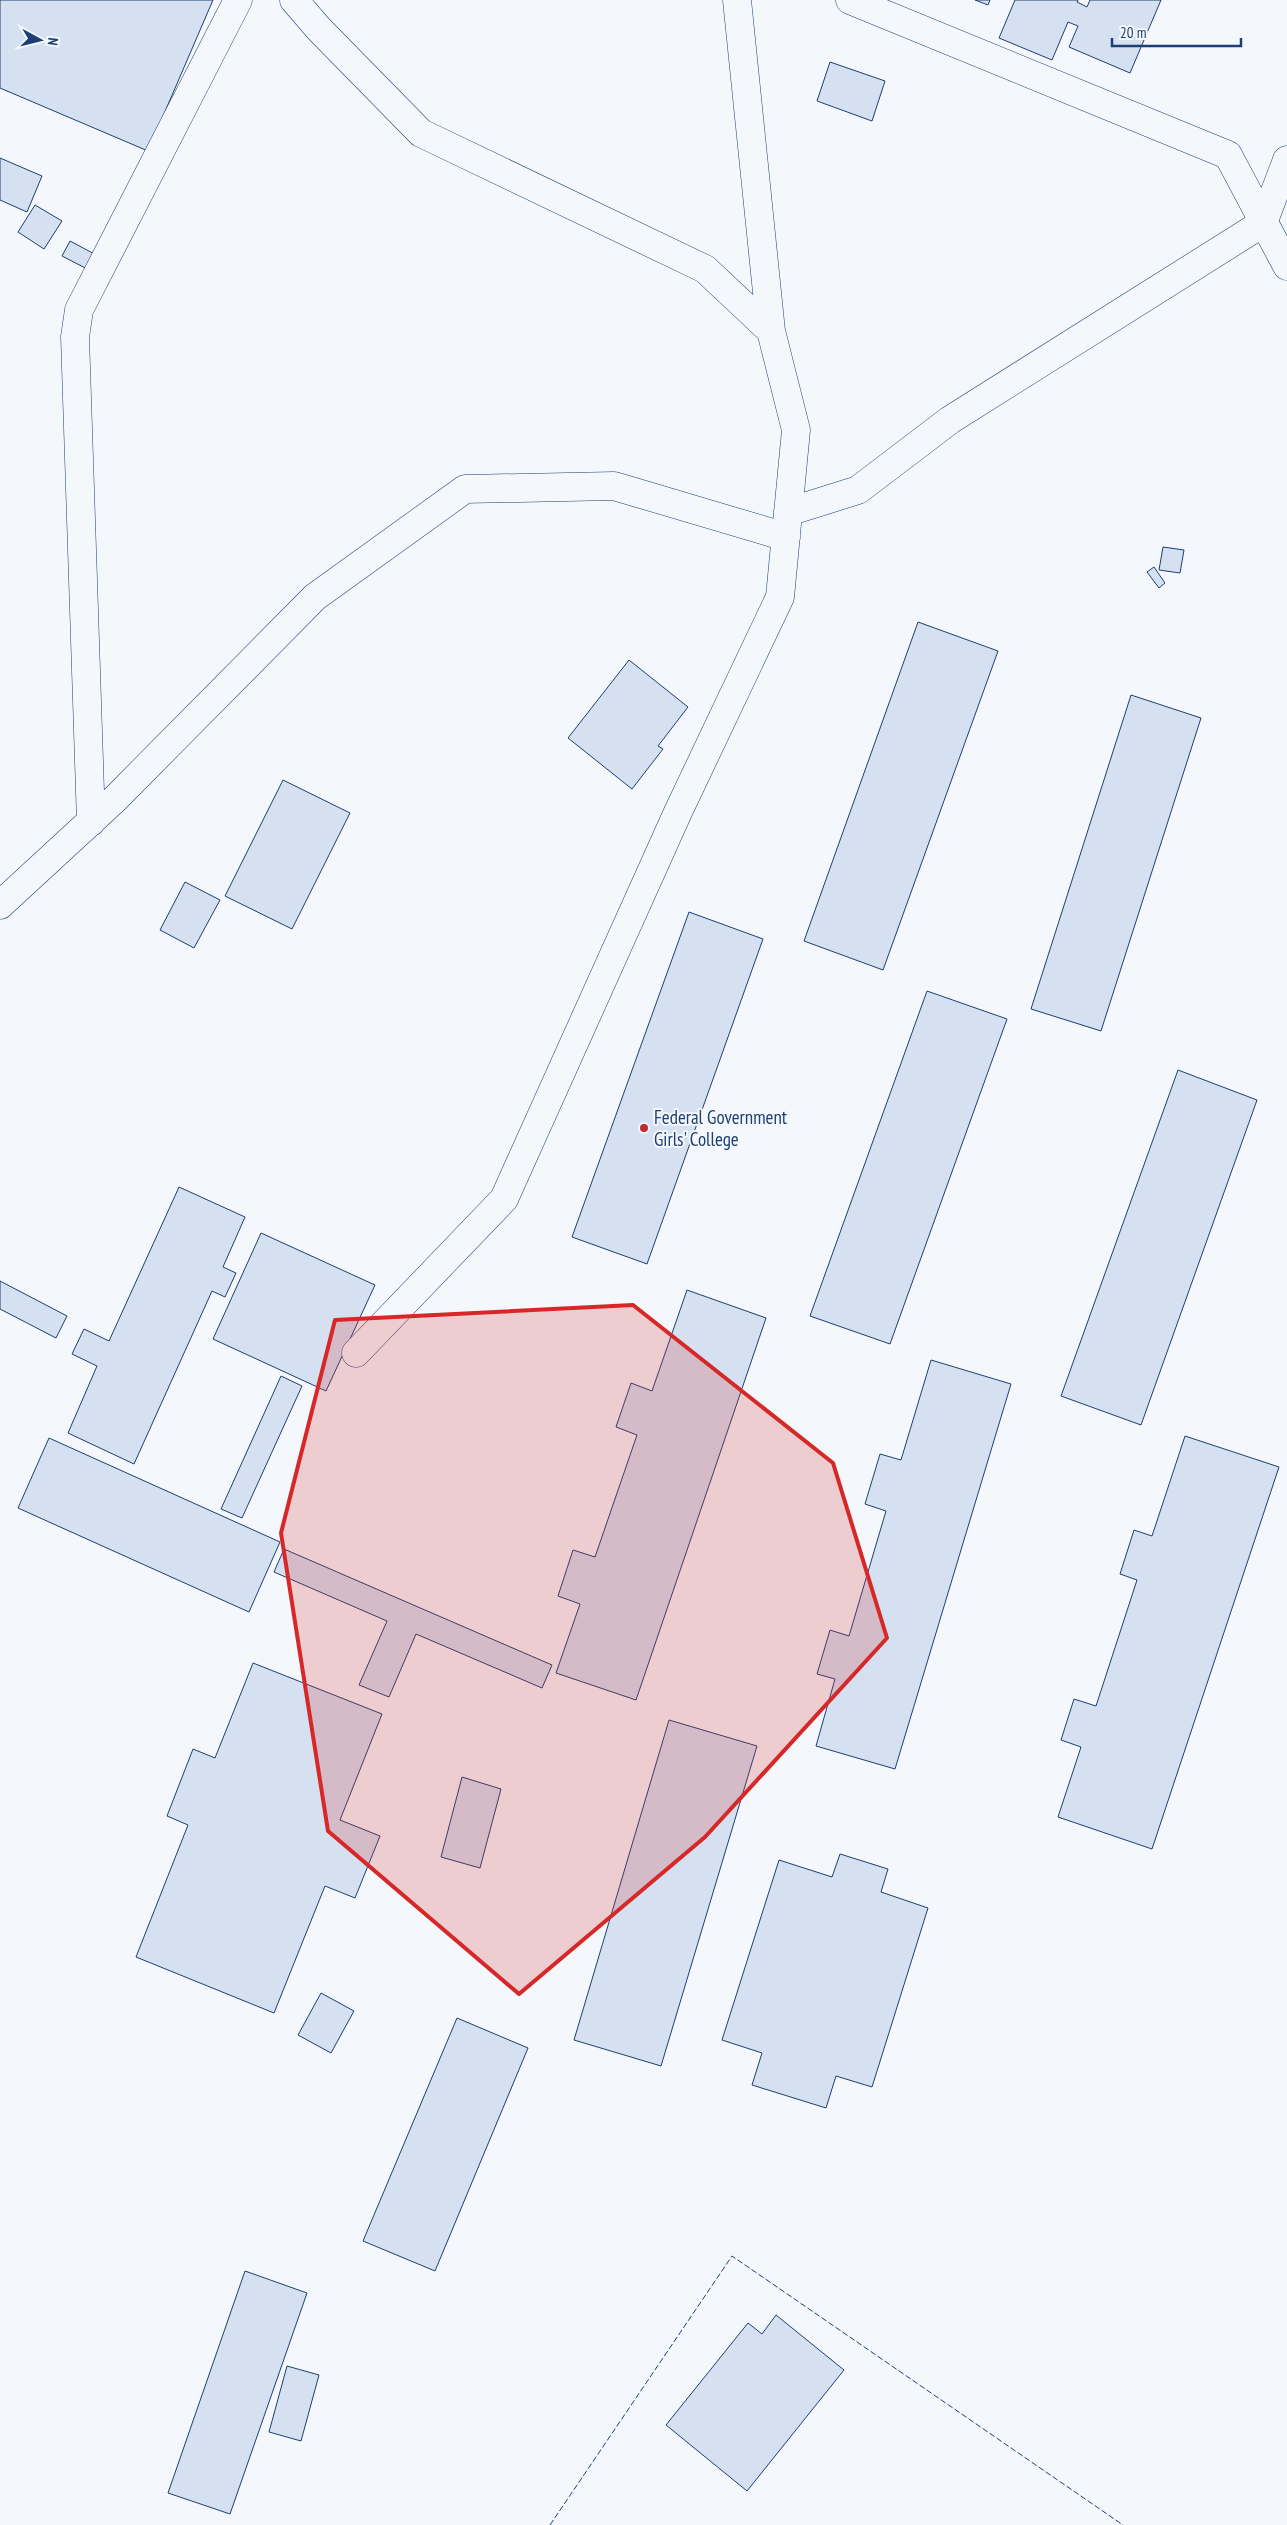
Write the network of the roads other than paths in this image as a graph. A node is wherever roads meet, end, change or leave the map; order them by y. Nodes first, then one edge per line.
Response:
1 (238, 0) edge
2 (294, 0) edge
3 (737, 0) edge
4 (850, 0) edge
5 (1287, 160) edge
6 (1263, 223) junction
7 (1287, 266) edge
8 (770, 331) junction
9 (787, 524) junction
10 (91, 822) junction
11 (0, 906) edge
12 (356, 1353) dead end

1 - 10 lane
2 - 8 lane
3 - 8 lane
4 - 6 lane
5 - 6 lane
6 - 7 lane
6 - 9 lane
8 - 9 lane
9 - 10 lane
9 - 12 lane
10 - 11 lane

